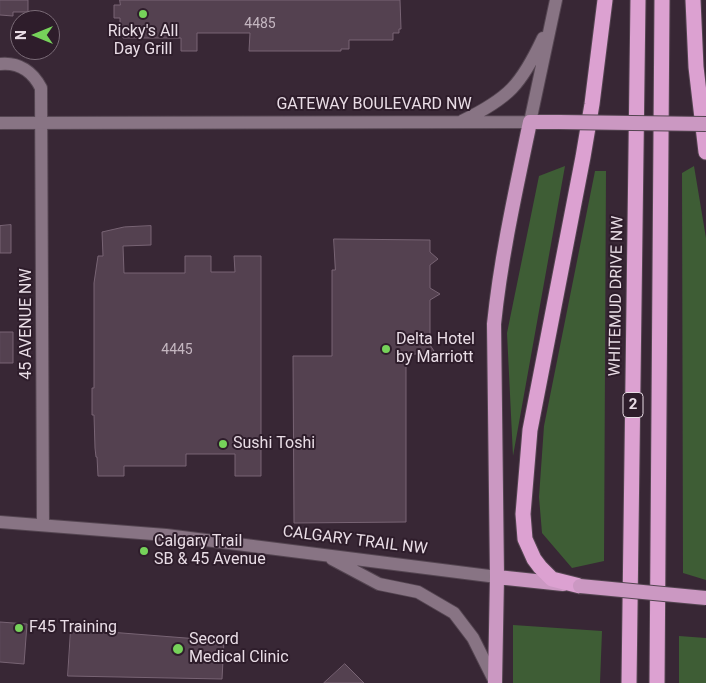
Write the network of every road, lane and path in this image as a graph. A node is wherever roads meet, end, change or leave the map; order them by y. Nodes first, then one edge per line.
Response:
1 (556, 0) edge
2 (605, 0) edge
3 (638, 0) edge
4 (662, 0) edge
5 (693, 0) edge
6 (0, 64) edge
7 (530, 122) junction
8 (0, 123) edge
9 (42, 123) junction
10 (457, 123) junction
11 (706, 124) edge
12 (706, 152) edge
13 (0, 522) edge
14 (43, 524) junction
15 (326, 555) junction
16 (497, 576) junction
17 (580, 586) junction
18 (706, 598) edge
19 (494, 681) edge
20 (629, 683) edge
21 (657, 683) edge

1 - 7 main road
1 - 10 main road
2 - 17 highway
3 - 20 highway, WHITEMUD DRIVE NW / 2
4 - 21 highway
5 - 12 highway
6 - 9 main road
7 - 10 main road, GATEWAY BOULEVARD NW
7 - 11 highway, GATEWAY BOULEVARD NW, bridge
7 - 16 highway
8 - 9 main road, GATEWAY BOULEVARD NW
9 - 10 main road, GATEWAY BOULEVARD NW
9 - 14 main road, 45 AVENUE NW
13 - 14 main road, CALGARY TRAIL NW
14 - 15 main road, CALGARY TRAIL NW
15 - 16 main road, CALGARY TRAIL NW
15 - 19 main road
16 - 17 highway, CALGARY TRAIL NW
16 - 19 highway
17 - 18 highway, CALGARY TRAIL NW, bridge

